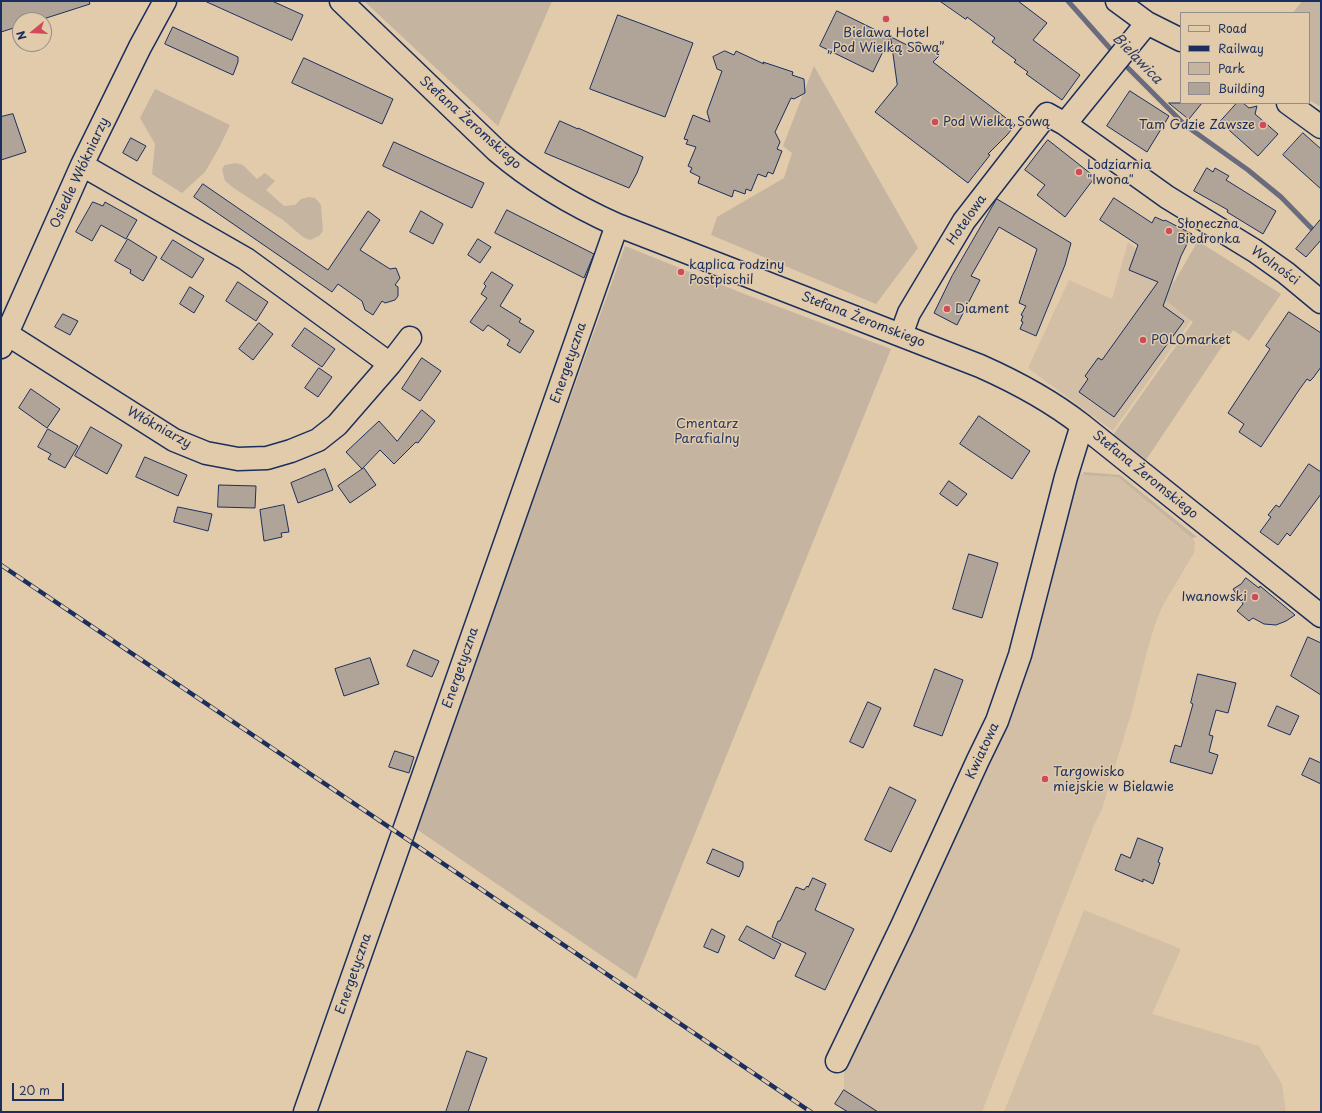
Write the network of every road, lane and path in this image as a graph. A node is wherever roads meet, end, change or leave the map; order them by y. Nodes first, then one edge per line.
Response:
1 (165, 1) edge
2 (341, 1) edge
3 (1117, 1) edge
4 (1147, 23) junction
5 (1180, 40) edge
6 (1289, 104) edge
7 (1056, 119) junction
8 (1321, 127) edge
9 (82, 165) junction
10 (617, 225) junction
11 (1321, 302) edge
12 (901, 335) junction
13 (410, 338) dead end
14 (4, 341) edge
15 (390, 364) junction
16 (1082, 425) junction
17 (1321, 616) edge
18 (837, 1061) dead end
19 (305, 1112) edge

1 - 9 street, Osiedle Włókniarzy
2 - 10 street, Stefana Żeromskiego
3 - 4 street
4 - 5 street
4 - 7 street, Hotelowa
6 - 8 street
7 - 11 street, Wolności
7 - 12 street, Hotelowa
9 - 14 street, Osiedle Włókniarzy
9 - 15 street
10 - 12 street, Stefana Żeromskiego
10 - 19 street, Energetyczna
12 - 16 street, Stefana Żeromskiego
13 - 15 street, Włókniarzy
14 - 15 street, Włókniarzy
16 - 17 street, Stefana Żeromskiego
16 - 18 street, Kwiatowa

